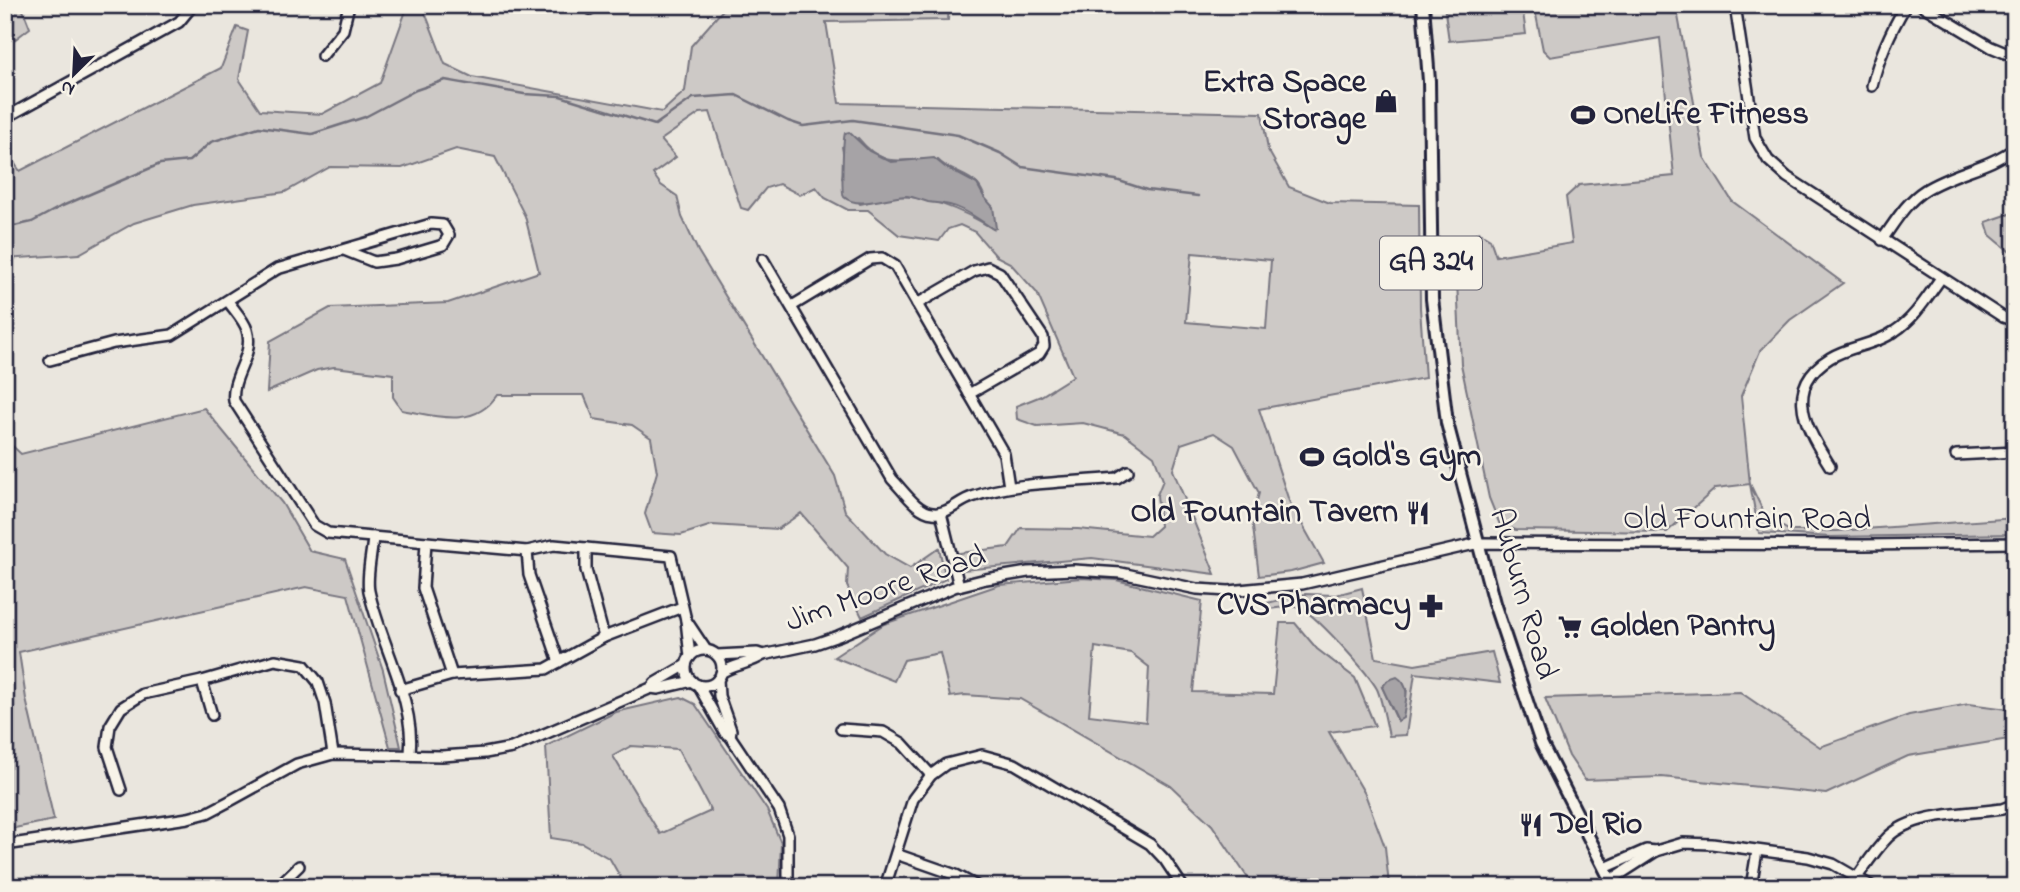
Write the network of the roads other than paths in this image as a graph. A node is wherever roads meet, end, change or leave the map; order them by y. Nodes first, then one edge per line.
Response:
1 (193, 5) edge
2 (349, 5) edge
3 (1425, 5) edge
4 (1735, 5) edge
5 (1906, 5) edge
6 (1921, 5) edge
7 (321, 56) dead end
8 (2015, 57) edge
9 (1871, 86) dead end
10 (5, 118) edge
11 (2015, 148) edge
12 (1882, 240) junction
13 (344, 250) junction
14 (763, 259) dead end
15 (1941, 278) junction
16 (228, 301) junction
17 (917, 304) junction
18 (792, 306) junction
19 (2015, 321) edge
20 (50, 360) dead end
21 (970, 394) junction
22 (2015, 452) edge
23 (1956, 455) dead end
24 (1830, 466) dead end
25 (1128, 471) dead end
26 (1009, 487) junction
27 (941, 513) junction
28 (373, 537) junction
29 (426, 542) junction
30 (1479, 543) junction
31 (2015, 543) edge
32 (586, 548) junction
33 (527, 551) junction
34 (959, 586) junction
35 (682, 607) junction
36 (686, 620) junction
37 (604, 636) junction
38 (706, 650) junction
39 (717, 655) junction
40 (764, 655) junction
41 (688, 661) junction
42 (559, 662) junction
43 (452, 675) junction
44 (720, 676) junction
45 (202, 681) junction
46 (695, 683) junction
47 (651, 688) junction
48 (400, 690) junction
49 (212, 715) dead end
50 (841, 729) dead end
51 (730, 736) junction
52 (333, 754) junction
53 (410, 754) junction
54 (931, 775) junction
55 (121, 790) dead end
56 (2015, 804) edge
57 (5, 845) edge
58 (1656, 851) junction
59 (1757, 851) junction
60 (896, 854) junction
61 (299, 866) dead end
62 (1605, 868) junction
63 (1858, 876) junction
64 (1613, 883) edge
65 (277, 887) edge
66 (788, 887) edge
67 (885, 887) edge
68 (978, 887) edge
69 (1183, 887) edge
70 (1751, 887) edge
71 (1873, 887) edge

1 - 10 street
2 - 7 street
3 - 30 main road, Auburn Road / GA 324
4 - 12 street
5 - 9 street
6 - 8 street
11 - 12 street
12 - 15 street
13 - 13 street
13 - 16 street
14 - 18 street
15 - 19 street
15 - 24 street
16 - 20 street
16 - 28 street
17 - 18 street
17 - 21 street
17 - 21 street
18 - 27 street
21 - 26 street
22 - 23 street
25 - 26 street
26 - 27 street
27 - 34 street
28 - 29 street
28 - 48 street
29 - 33 street
29 - 43 street
30 - 31 street, Old Fountain Road
30 - 34 street, Jim Moore Road
30 - 62 main road, Auburn Road / GA 324
32 - 33 street
32 - 35 street
32 - 37 street
33 - 42 street
34 - 40 street, Jim Moore Road
35 - 36 street
35 - 37 street
36 - 38 street
36 - 41 street
37 - 42 street
38 - 39 street
38 - 41 street
39 - 40 street, Jim Moore Road
39 - 44 street
40 - 44 street, Jim Moore Road
41 - 46 street
41 - 47 street
42 - 43 street
43 - 48 street
44 - 46 street
44 - 51 street
45 - 49 street
45 - 52 street
45 - 55 street
46 - 47 street
46 - 51 street
47 - 53 street
48 - 53 street
50 - 54 street
51 - 66 street
52 - 53 street
52 - 57 street
54 - 60 street
54 - 69 street
56 - 63 street
58 - 59 street
58 - 62 street
58 - 64 street
59 - 63 street
59 - 70 street
60 - 67 street
60 - 68 street
61 - 65 street
62 - 64 main road, Auburn Road / GA 324
63 - 71 street

